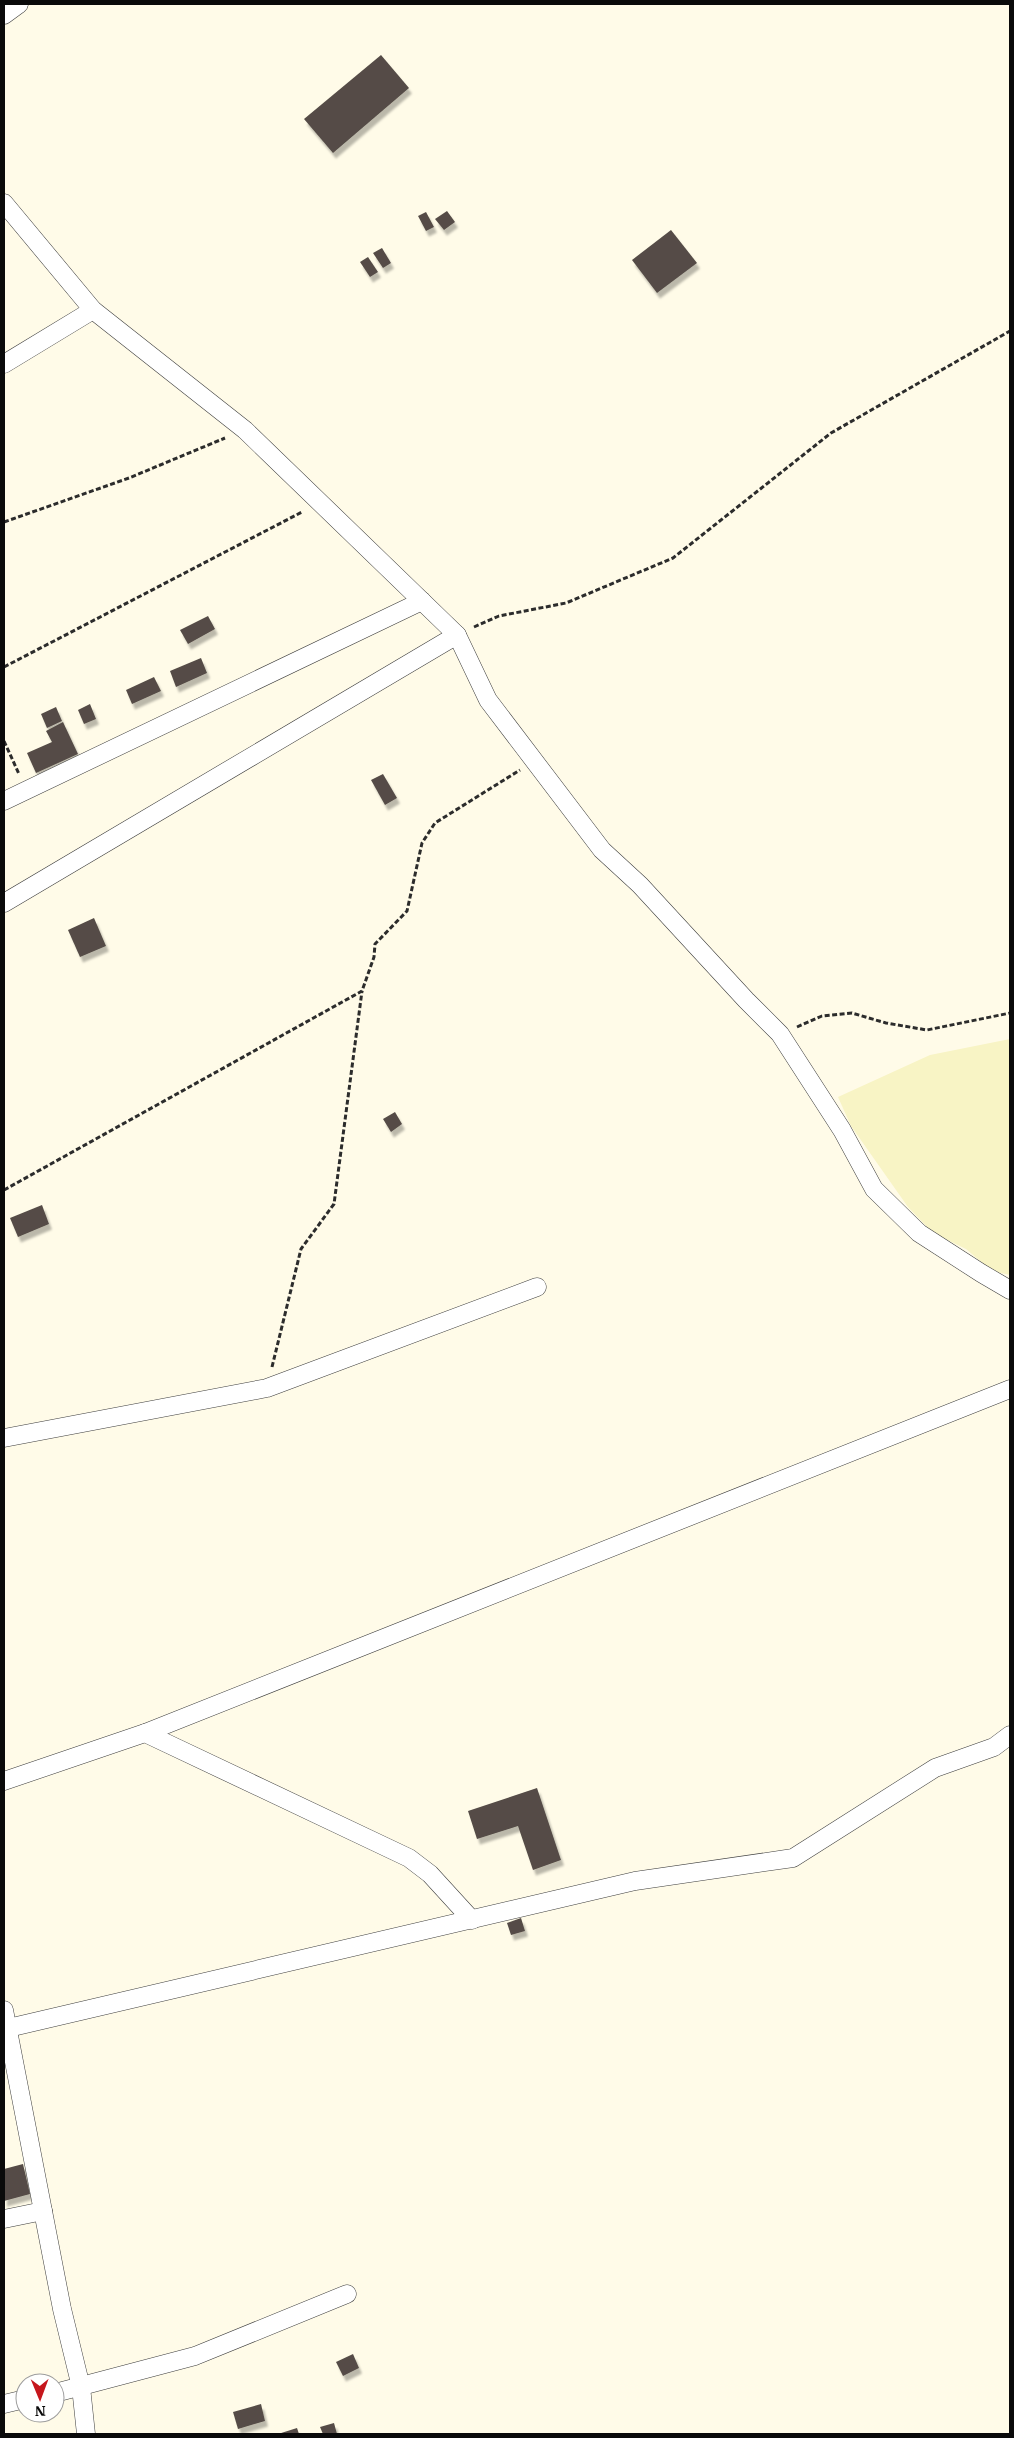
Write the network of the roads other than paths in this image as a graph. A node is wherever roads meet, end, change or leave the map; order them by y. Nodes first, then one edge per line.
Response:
1 (18, 4) edge
2 (4, 15) edge
3 (4, 203) edge
4 (93, 310) junction
5 (4, 364) edge
6 (422, 601) junction
7 (457, 635) junction
8 (4, 801) edge
9 (4, 903) edge
10 (537, 1287) dead end
11 (1010, 1290) edge
12 (1010, 1389) edge
13 (4, 1438) edge
14 (145, 1733) junction
15 (1010, 1735) edge
16 (4, 1781) edge
17 (472, 1920) junction
18 (4, 2010) edge
19 (6, 2029) edge
20 (43, 2211) junction
21 (4, 2219) edge
22 (347, 2294) dead end
23 (81, 2387) junction
24 (65, 2391) edge
25 (86, 2434) edge

1 - 2 street
3 - 4 street
4 - 5 street
4 - 6 street
6 - 7 street
6 - 8 street
7 - 9 street
7 - 11 street
10 - 13 street
12 - 14 street
14 - 16 street
14 - 17 street
15 - 17 street
17 - 19 street
18 - 19 street
19 - 20 street
20 - 21 street
20 - 23 street
22 - 23 street
23 - 24 street
23 - 25 street

